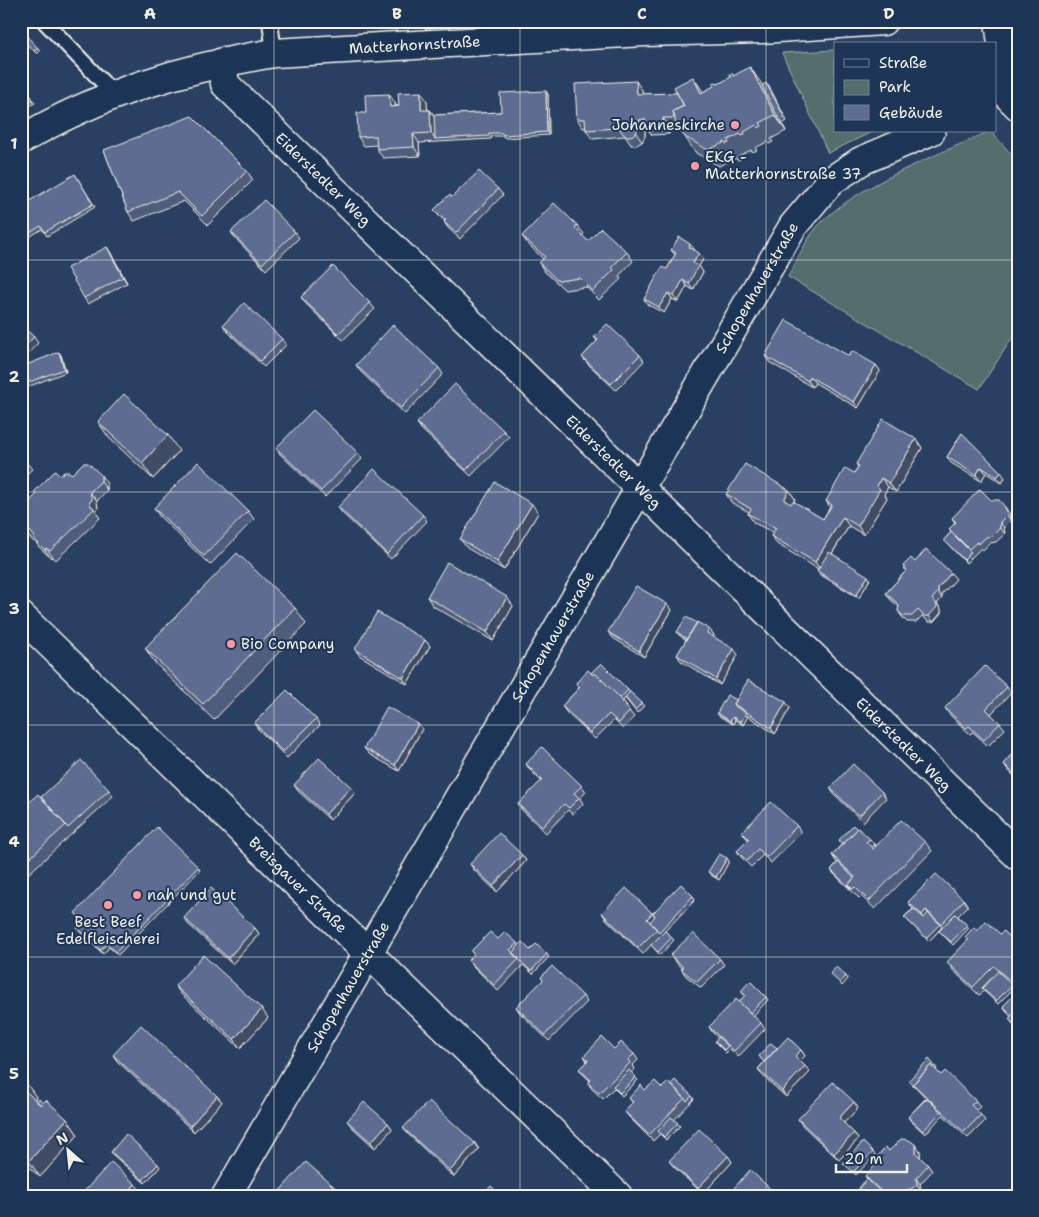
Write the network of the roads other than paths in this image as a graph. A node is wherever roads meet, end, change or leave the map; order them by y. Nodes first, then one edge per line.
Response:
1 (44, 21) edge
2 (270, 21) edge
3 (883, 21) edge
4 (999, 21) edge
5 (644, 27) edge
6 (274, 53) junction
7 (222, 62) junction
8 (114, 94) junction
9 (1007, 102) edge
10 (929, 132) edge
11 (21, 140) edge
12 (639, 489) junction
13 (21, 616) edge
14 (1018, 856) edge
15 (368, 953) junction
16 (226, 1196) edge
17 (618, 1196) edge

1 - 8 lane
2 - 6 lane
3 - 5 street, Matterhornstraße
4 - 9 street
5 - 6 street, Matterhornstraße
6 - 7 street, Matterhornstraße
7 - 8 street, Matterhornstraße
7 - 12 street, Eiderstedter Weg
8 - 11 street, Matterhornstraße
10 - 12 street, Schopenhauerstraße
12 - 14 street, Eiderstedter Weg
12 - 15 street, Schopenhauerstraße
13 - 15 street, Breisgauer Straße
15 - 16 street, Schopenhauerstraße
15 - 17 street, Breisgauer Straße

